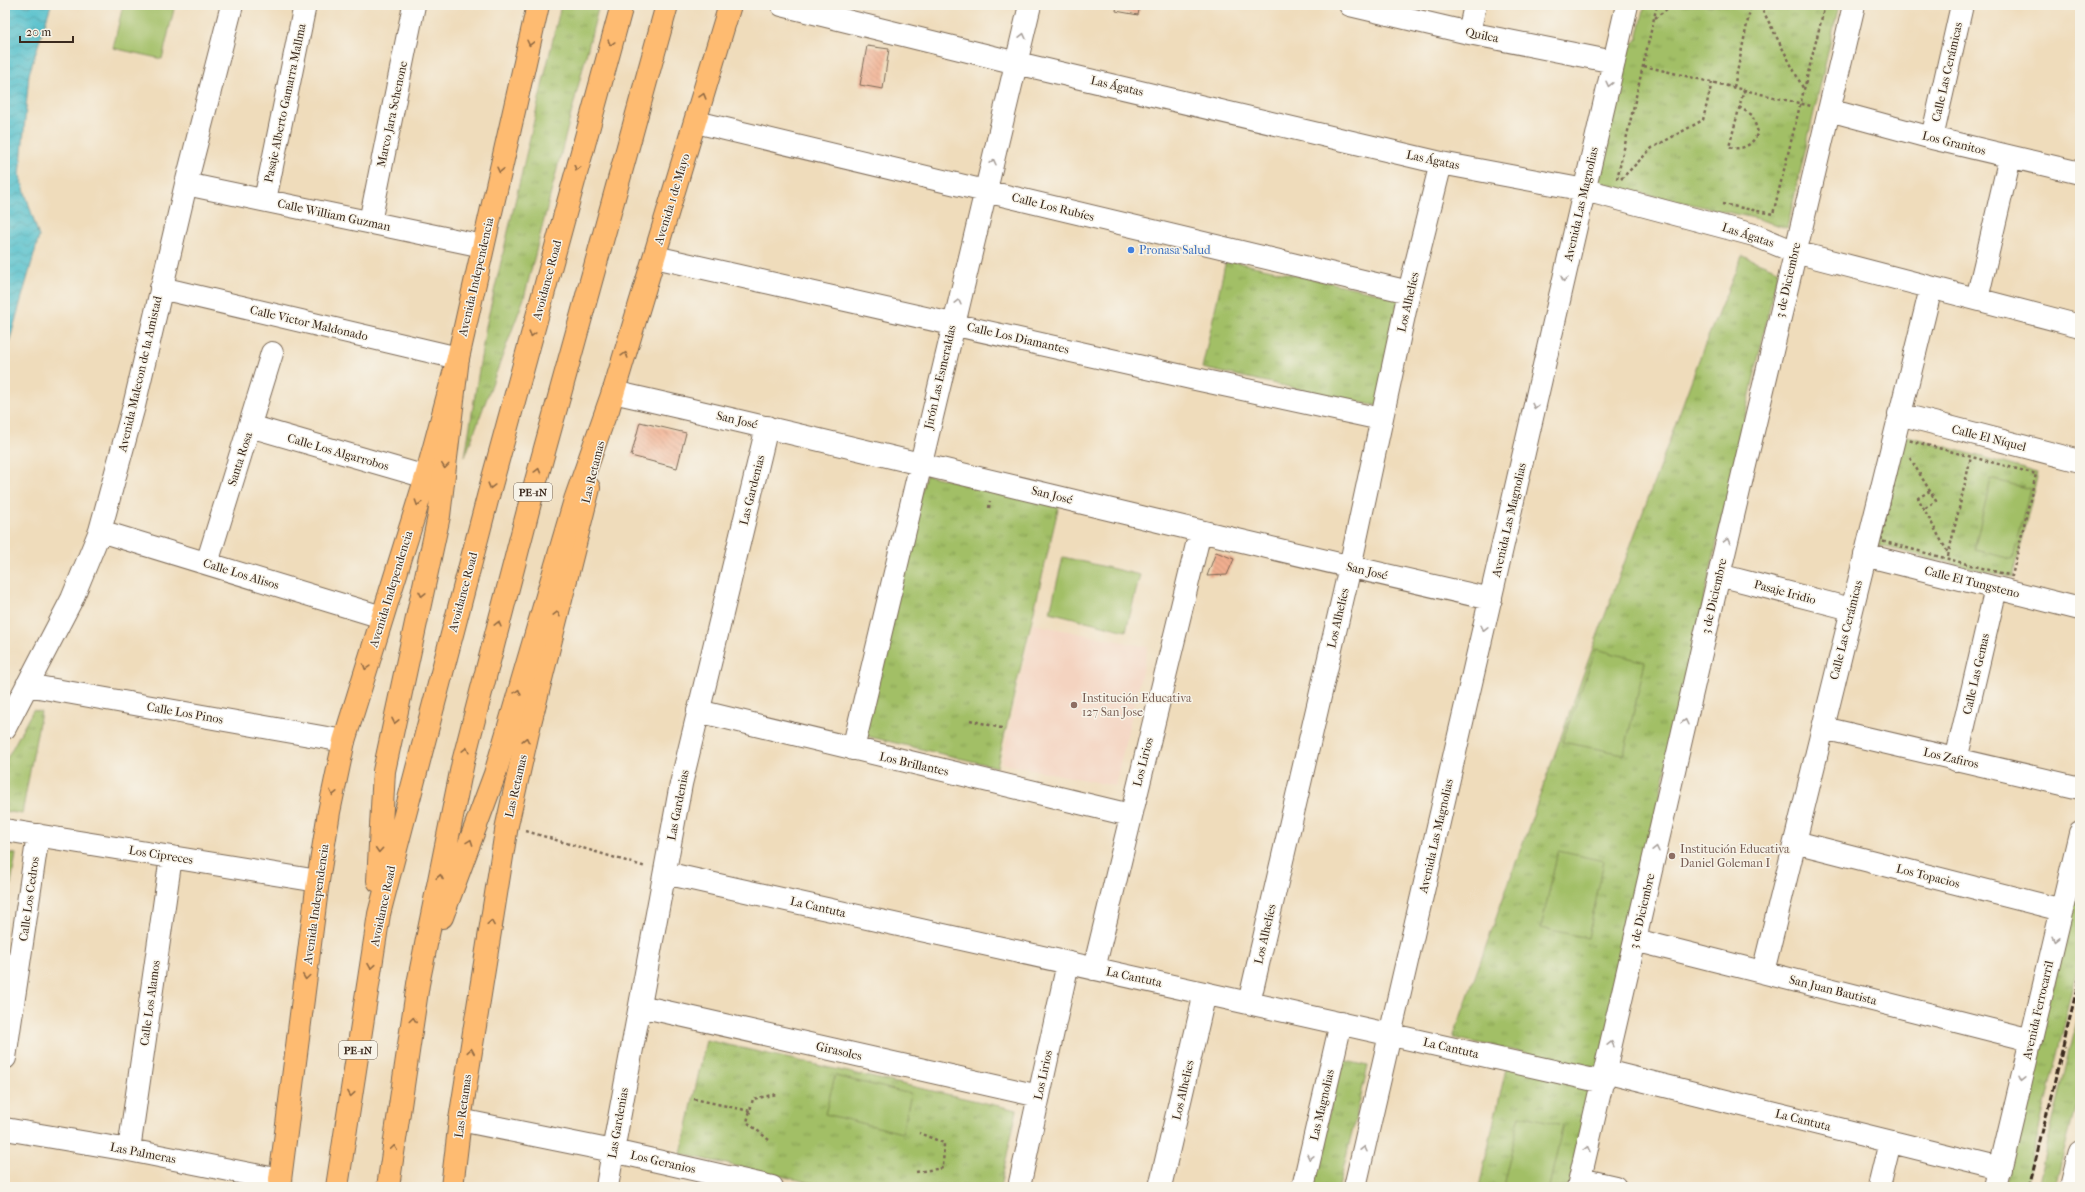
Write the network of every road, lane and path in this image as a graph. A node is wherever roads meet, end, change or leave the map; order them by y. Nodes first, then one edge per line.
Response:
1 (232, 5) edge
2 (305, 5) edge
3 (414, 5) edge
4 (538, 5) edge
5 (622, 5) edge
6 (667, 5) edge
7 (730, 5) edge
8 (782, 5) edge
9 (1030, 5) edge
10 (1350, 5) edge
11 (1476, 5) edge
12 (1627, 5) edge
13 (1657, 5) edge
14 (1672, 5) edge
15 (1752, 5) edge
16 (1760, 5) edge
17 (1824, 5) edge
18 (1854, 5) edge
19 (1962, 5) edge
20 (1654, 18) junction
21 (1469, 33) junction
22 (1614, 62) junction
23 (1016, 63) junction
24 (1644, 66) junction
25 (1712, 82) junction
26 (1734, 88) junction
27 (1804, 88) junction
28 (1744, 90) junction
29 (1800, 103) junction
30 (1739, 107) junction
31 (1829, 110) junction
32 (696, 122) junction
33 (1932, 138) junction
34 (2010, 157) junction
35 (1441, 163) junction
36 (2080, 173) edge
37 (186, 184) junction
38 (1585, 190) junction
39 (986, 191) junction
40 (265, 200) junction
41 (1773, 214) dead end
42 (370, 222) junction
43 (482, 246) junction
44 (1794, 252) junction
45 (655, 257) junction
46 (161, 288) junction
47 (1931, 288) junction
48 (1409, 292) junction
49 (1977, 299) junction
50 (953, 324) junction
51 (2080, 326) edge
52 (272, 354) dead end
53 (458, 358) junction
54 (613, 392) junction
55 (1899, 414) junction
56 (1381, 419) junction
57 (250, 426) junction
58 (767, 427) junction
59 (1903, 446) junction
60 (1971, 457) junction
61 (2080, 461) edge
62 (921, 463) junction
63 (426, 477) junction
64 (1930, 491) junction
65 (991, 497) dead end
66 (989, 508) dead end
67 (1924, 509) junction
68 (100, 531) junction
69 (1200, 532) junction
70 (1949, 553) junction
71 (1865, 555) junction
72 (1947, 559) junction
73 (207, 563) junction
74 (1350, 567) junction
75 (1719, 575) junction
76 (1996, 588) junction
77 (1491, 599) junction
78 (1851, 609) junction
79 (2080, 609) edge
80 (382, 617) junction
81 (27, 686) junction
82 (698, 711) junction
83 (970, 720) dead end
84 (5, 728) edge
85 (1823, 728) junction
86 (1005, 729) dead end
87 (344, 741) junction
88 (853, 749) junction
89 (1956, 760) junction
90 (2080, 788) edge
91 (1130, 815) junction
92 (507, 825) junction
93 (5, 830) edge
94 (2080, 832) edge
95 (38, 835) junction
96 (1795, 842) junction
97 (171, 857) junction
98 (665, 873) junction
99 (318, 881) junction
100 (2062, 910) junction
101 (379, 914) junction
102 (1635, 940) junction
103 (1068, 963) junction
104 (1094, 969) junction
105 (1763, 972) junction
106 (418, 984) junction
107 (1205, 993) junction
108 (1249, 1003) junction
109 (640, 1006) junction
110 (1341, 1023) junction
111 (1390, 1034) junction
112 (2031, 1040) junction
113 (5, 1058) edge
114 (1604, 1076) junction
115 (777, 1094) dead end
116 (1039, 1096) junction
117 (694, 1099) dead end
118 (750, 1111) junction
119 (460, 1120) junction
120 (5, 1129) edge
121 (919, 1133) dead end
122 (769, 1140) dead end
123 (1890, 1142) junction
124 (130, 1150) junction
125 (613, 1151) junction
126 (2080, 1151) edge
127 (916, 1172) dead end
128 (1999, 1178) edge
129 (1579, 1183) edge
130 (280, 1185) edge
131 (337, 1187) edge
132 (388, 1187) edge
133 (452, 1187) edge
134 (608, 1187) edge
135 (772, 1187) edge
136 (1019, 1187) edge
137 (1160, 1187) edge
138 (1303, 1187) edge
139 (1355, 1187) edge
140 (1615, 1187) edge
141 (1879, 1187) edge
142 (2071, 1187) edge

1 - 37 street, Avenida Malecon de la Amistad
2 - 40 street, Pasaje Alberto Gamarra Mallma
3 - 42 street, Marco Jara Schenone
4 -> 43 main road, Avenida Independencia
5 -> 101 main road, Avoidance Road / PE-1N
106 -> 6 main road, PE-1N
32 -> 7 main road, Avenida 1 de Mayo
8 - 23 street, Las Ágatas
23 -> 9 street, Jirón Las Esmeraldas
10 - 21 street, Quilca
11 - 21 street
12 - 22 street, Avenida Las Magnolias
13 - 20 path
14 - 20 path
15 - 26 path
16 - 27 path
17 - 27 path
18 - 31 street, 3 de Diciembre
19 - 33 street, Calle Las Cerámicas
20 - 24 path
21 - 22 street, Quilca
22 -> 38 street, Avenida Las Magnolias
23 - 35 street, Las Ágatas
39 -> 23 street, Jirón Las Esmeraldas
24 - 25 path
24 - 25 path
25 - 26 path
26 - 28 path
27 - 29 path
28 - 29 path
28 - 30 path
29 - 31 path
29 - 41 path
30 - 30 path
31 - 33 street, Los Granitos
31 - 44 street, 3 de Diciembre
32 - 39 street, Calle Los Rubíes
32 - 45 main road, Avenida 1 de Mayo
33 - 34 street, Los Granitos
34 - 36 street, Los Granitos
34 - 49 street
35 - 38 street, Las Ágatas
35 - 48 street, Los Alhelíes
37 - 40 street, Calle William Guzman
37 - 46 street, Avenida Malecon de la Amistad
38 - 44 street, Las Ágatas
38 -> 77 street, Avenida Las Magnolias
39 - 48 street, Calle Los Rubíes
50 -> 39 street, Jirón Las Esmeraldas
40 - 42 street, Calle William Guzman
42 - 43 street, Calle William Guzman
43 - 53 main road, Avenida Independencia
44 - 47 street, Las Ágatas
75 -> 44 street, 3 de Diciembre
45 - 50 street, Calle Los Diamantes
54 -> 45 main road, Avenida 1 de Mayo
46 - 53 street, Calle Victor Maldonado
46 - 68 street, Avenida Malecon de la Amistad
47 - 49 street, Las Ágatas
47 - 55 street, Calle Las Cerámicas
48 - 56 street, Los Alhelíes
49 - 51 street, Las Ágatas
50 - 56 street, Calle Los Diamantes
50 - 62 street, Jirón Las Esmeraldas
52 - 57 street, Santa Rosa
53 - 63 main road, Avenida Independencia
53 -> 101 main road
54 - 58 street, San José
92 -> 54 main road, Las Retamas
106 -> 54 main road
55 - 61 street, Calle El Níquel
55 - 71 street, Calle Las Cerámicas
56 - 74 street, Los Alhelíes
57 - 63 street, Calle Los Algarrobos
57 - 73 street, Santa Rosa
58 - 62 street, San José
58 - 82 street, Las Gardenias
59 - 60 path
59 - 64 path
59 - 72 path
60 - 70 path
60 - 72 path
62 - 69 street, San José
62 - 88 street, Jirón Las Esmeraldas
63 -> 80 main road, Avenida Independencia
64 - 67 path
64 - 67 path
65 - 66 path
67 - 70 path
68 - 73 street, Calle Los Alisos
68 - 81 street, Avenida Malecon de la Amistad
69 - 74 street, San José
69 - 91 street, Los Lirios
70 - 72 path
71 - 76 street, Calle El Tungsteno
71 - 78 street, Calle Las Cerámicas
73 - 80 street, Calle Los Alisos
74 - 77 street, San José
74 - 108 street, Los Alhelíes
75 - 78 street, Pasaje Iridio
102 -> 75 street, 3 de Diciembre
76 - 79 street, Calle El Tungsteno
76 - 89 street, Calle Las Gemas
77 -> 111 street, Avenida Las Magnolias
78 - 85 street, Calle Las Cerámicas
80 -> 87 main road, Avenida Independencia
81 - 84 street, Avenida Malecon de la Amistad
81 - 87 street, Calle Los Pinos
82 - 88 street, Los Brillantes
82 - 98 street, Las Gardenias
83 - 86 path
85 - 89 street, Los Zafiros
85 - 96 street, Calle Las Cerámicas
87 -> 99 main road, Avenida Independencia
88 - 91 street, Los Brillantes
89 - 90 street, Los Zafiros
91 - 104 street, Los Lirios
92 - 98 path
119 -> 92 main road, Las Retamas
93 - 95 street, Los Cipreces
94 - 100 street, Avenida Ferrocarril
95 - 97 street, Los Cipreces
95 - 113 street, Calle Los Cedros
96 - 100 street, Los Topacios
96 - 105 street, Calle Las Cerámicas
97 - 99 street, Los Cipreces
97 - 124 street, Calle Los Alamos
98 - 103 street, La Cantuta
98 - 109 street, Las Gardenias
99 -> 130 main road, Avenida Independencia
100 -> 112 street, Avenida Ferrocarril
101 -> 131 main road, Avoidance Road / PE-1N
102 - 105 street, San Juan Bautista
114 -> 102 street, 3 de Diciembre
103 - 104 street, La Cantuta
103 - 116 street, Los Lirios
104 - 107 street, La Cantuta
105 - 112 street, San Juan Bautista
132 -> 106 main road, PE-1N
107 - 108 street, La Cantuta
107 - 137 street, Los Alhelies
108 - 110 street, La Cantuta
109 - 116 street, Girasoles
109 - 125 street, Las Gardenias
110 - 111 street, La Cantuta
110 -> 138 street, Las Magnolias
111 - 114 street, La Cantuta
139 -> 111 street
112 -> 128 street, Avenida Ferrocarril
114 - 123 street, La Cantuta
129 -> 114 street, 3 de Diciembre
115 - 118 path
116 - 136 street, Los Lirios
117 - 118 path
118 - 122 path
119 - 125 street, Los Geranios
119 - 133 main road, Las Retamas
120 - 124 street, Las Palmeras
121 - 127 path
123 - 128 street, La Cantuta
123 - 141 street
124 - 130 street, Las Palmeras
125 - 134 street, Las Gardenias
125 - 135 street, Los Geranios
126 - 142 street
129 - 140 street

